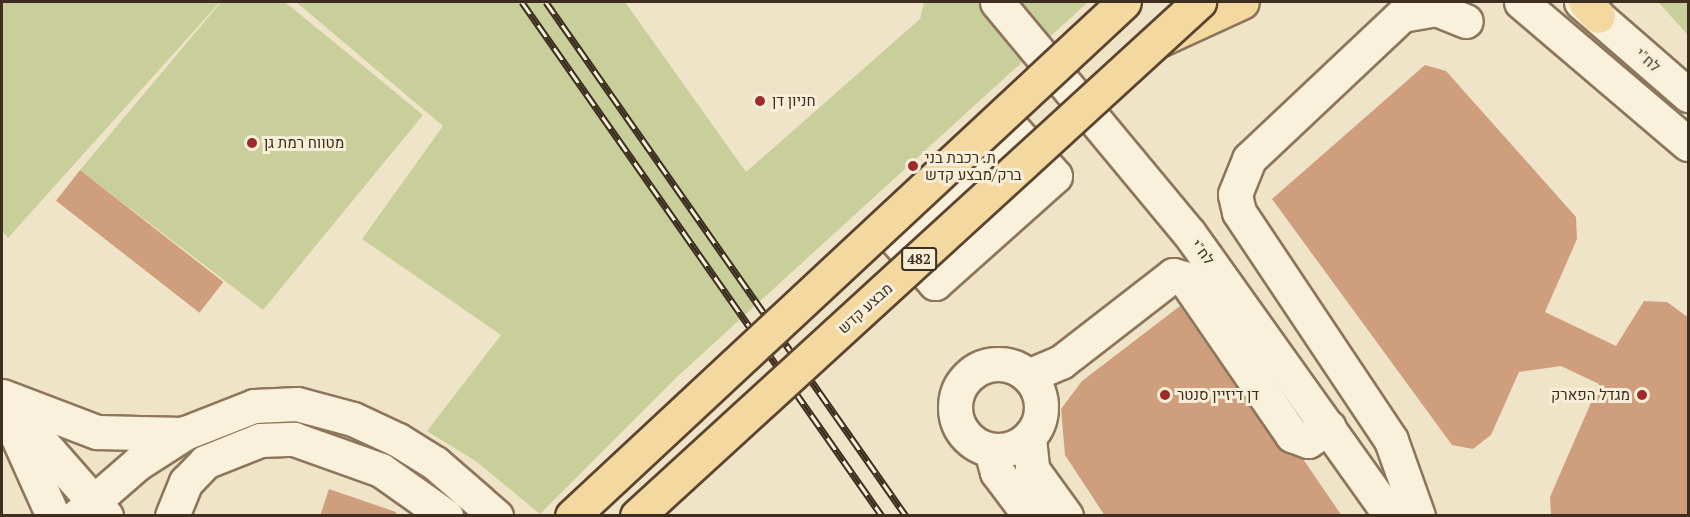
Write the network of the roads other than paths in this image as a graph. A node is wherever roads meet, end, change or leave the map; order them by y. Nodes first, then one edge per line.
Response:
1 (997, 2) edge
2 (1124, 2) edge
3 (1199, 2) edge
4 (1242, 2) edge
5 (1521, 2) edge
6 (1588, 6) edge
7 (1466, 21) dead end
8 (1152, 43) junction
9 (1689, 94) edge
10 (1077, 100) junction
11 (1027, 144) junction
12 (1689, 144) edge
13 (1028, 376) junction
14 (2, 398) edge
15 (1329, 427) junction
16 (185, 433) junction
17 (1029, 438) junction
18 (991, 450) junction
19 (92, 511) edge
20 (53, 516) edge
21 (172, 516) edge
22 (446, 516) edge
23 (496, 516) edge
24 (572, 516) edge
25 (637, 516) edge
26 (1030, 516) edge
27 (1066, 516) edge
28 (1391, 516) edge
29 (1418, 516) edge

1 - 10 street, לח"י
2 - 24 main road, bridge
3 - 8 main road, מבצע קדש / 482, bridge
4 - 8 main road, bridge
5 - 12 street
6 - 9 street, לח"י
7 - 29 street
8 - 25 main road, מבצע קדש / 482, bridge
10 - 11 street
10 - 15 street, לח"י
11 - 11 street
13 - 15 street
13 - 17 street
13 - 18 street
14 - 16 street
14 - 19 street
14 - 20 street
15 - 28 street, לח"י
16 - 19 street
16 - 23 street
17 - 18 street
17 - 27 street
18 - 26 street
21 - 22 street

